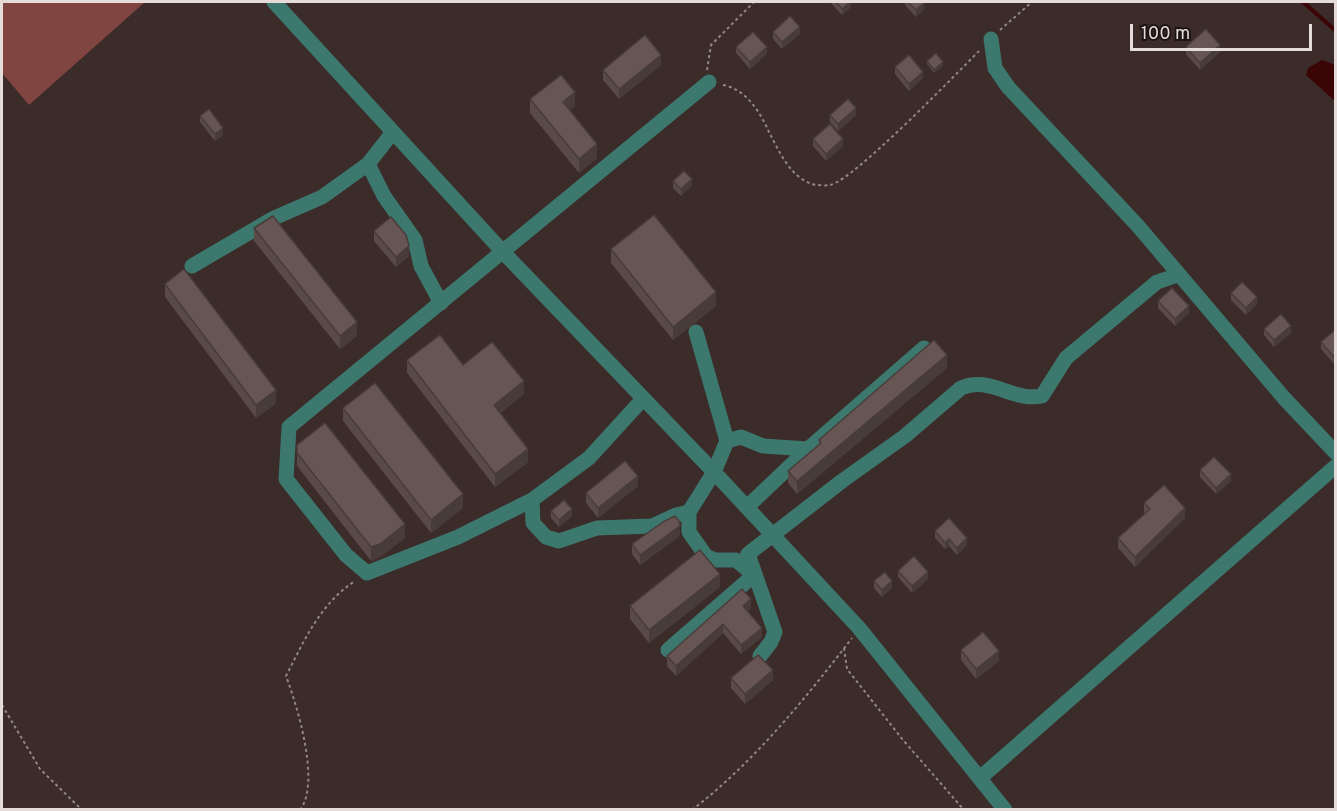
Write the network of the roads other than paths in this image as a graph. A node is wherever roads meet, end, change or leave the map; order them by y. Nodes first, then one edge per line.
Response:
1 (274, 2) edge
2 (991, 39) road end
3 (709, 82) road end
4 (393, 132) junction
5 (368, 164) junction
6 (503, 252) junction
7 (192, 266) dead end
8 (1178, 275) junction
9 (441, 303) junction
10 (696, 332) dead end
11 (924, 348) edge
12 (642, 400) junction
13 (727, 441) junction
14 (808, 449) junction
15 (1335, 453) edge
16 (1335, 466) edge
17 (714, 472) junction
18 (532, 500) junction
19 (747, 507) junction
20 (688, 512) junction
21 (774, 536) junction
22 (754, 576) junction
23 (668, 650) dead end
24 (760, 656) edge
25 (980, 778) junction
26 (1005, 810) edge

1 - 4 street
2 - 8 street
3 - 6 street
4 - 5 street
4 - 6 street
5 - 7 street
5 - 9 street
6 - 9 street
6 - 12 street
8 - 15 street
8 - 21 street
9 - 18 street
10 - 13 street
11 - 14 street
12 - 17 street
12 - 18 street
13 - 14 street
13 - 17 street
14 - 19 street
16 - 25 street
17 - 19 street
17 - 20 street
18 - 20 street
19 - 21 street
20 - 22 street
21 - 22 street
21 - 25 street
22 - 23 street
22 - 24 street
25 - 26 street

